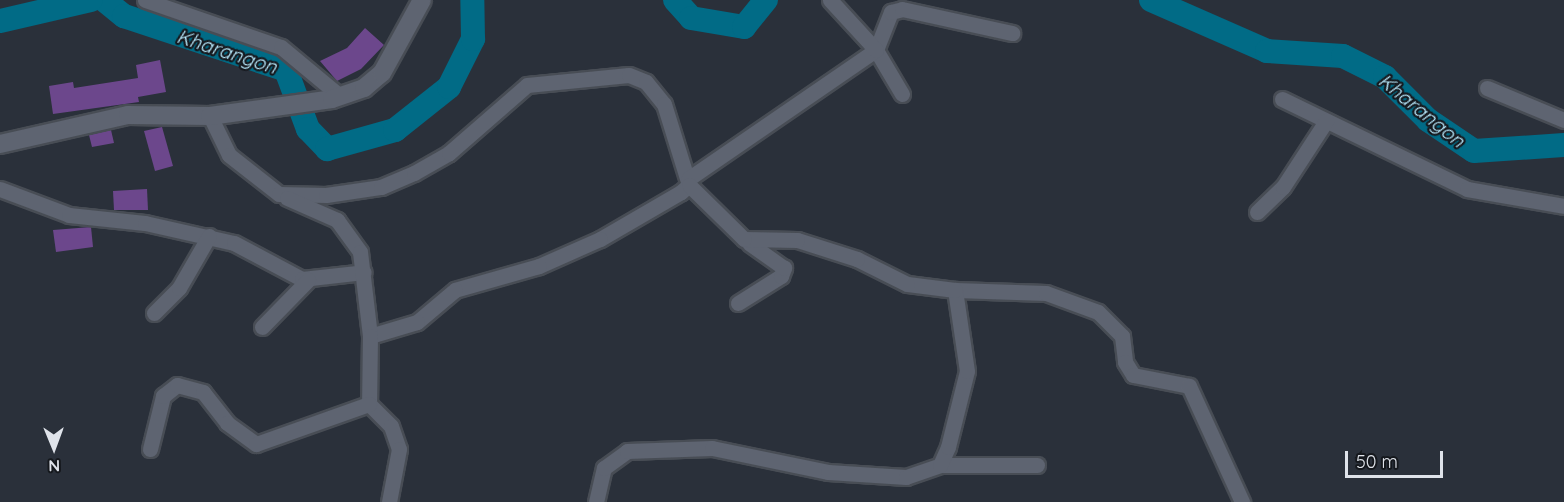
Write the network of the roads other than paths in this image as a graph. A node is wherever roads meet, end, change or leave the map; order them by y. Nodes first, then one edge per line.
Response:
1 (145, 0) edge
2 (422, 0) edge
3 (830, 0) edge
4 (1012, 33) dead end
5 (876, 50) junction
6 (1487, 88) dead end
7 (902, 94) dead end
8 (336, 98) junction
9 (1282, 99) dead end
10 (210, 116) junction
11 (1564, 120) edge
12 (1326, 121) junction
13 (0, 144) edge
14 (688, 182) junction
15 (0, 189) edge
16 (279, 194) junction
17 (1564, 206) edge
18 (1257, 212) dead end
19 (209, 236) junction
20 (744, 239) junction
21 (364, 272) junction
22 (308, 280) junction
23 (955, 290) junction
24 (738, 303) dead end
25 (154, 313) dead end
26 (262, 327) dead end
27 (370, 336) junction
28 (369, 404) junction
29 (150, 449) dead end
30 (940, 465) junction
31 (1037, 465) dead end
32 (389, 502) edge
33 (596, 502) edge
34 (1242, 502) edge

1 - 8 street
2 - 8 street
3 - 5 street
4 - 5 street
5 - 7 street
5 - 14 street
6 - 11 street
8 - 10 street
9 - 12 street
10 - 13 street
10 - 16 street
12 - 17 street
12 - 18 street
14 - 16 street
14 - 20 street
14 - 27 street
15 - 19 street
16 - 21 street
19 - 22 street
19 - 25 street
20 - 23 street
20 - 24 street
21 - 22 street
21 - 27 street
22 - 26 street
23 - 30 street
23 - 34 street
27 - 28 street
28 - 29 street
28 - 32 street
30 - 31 street
30 - 33 street

